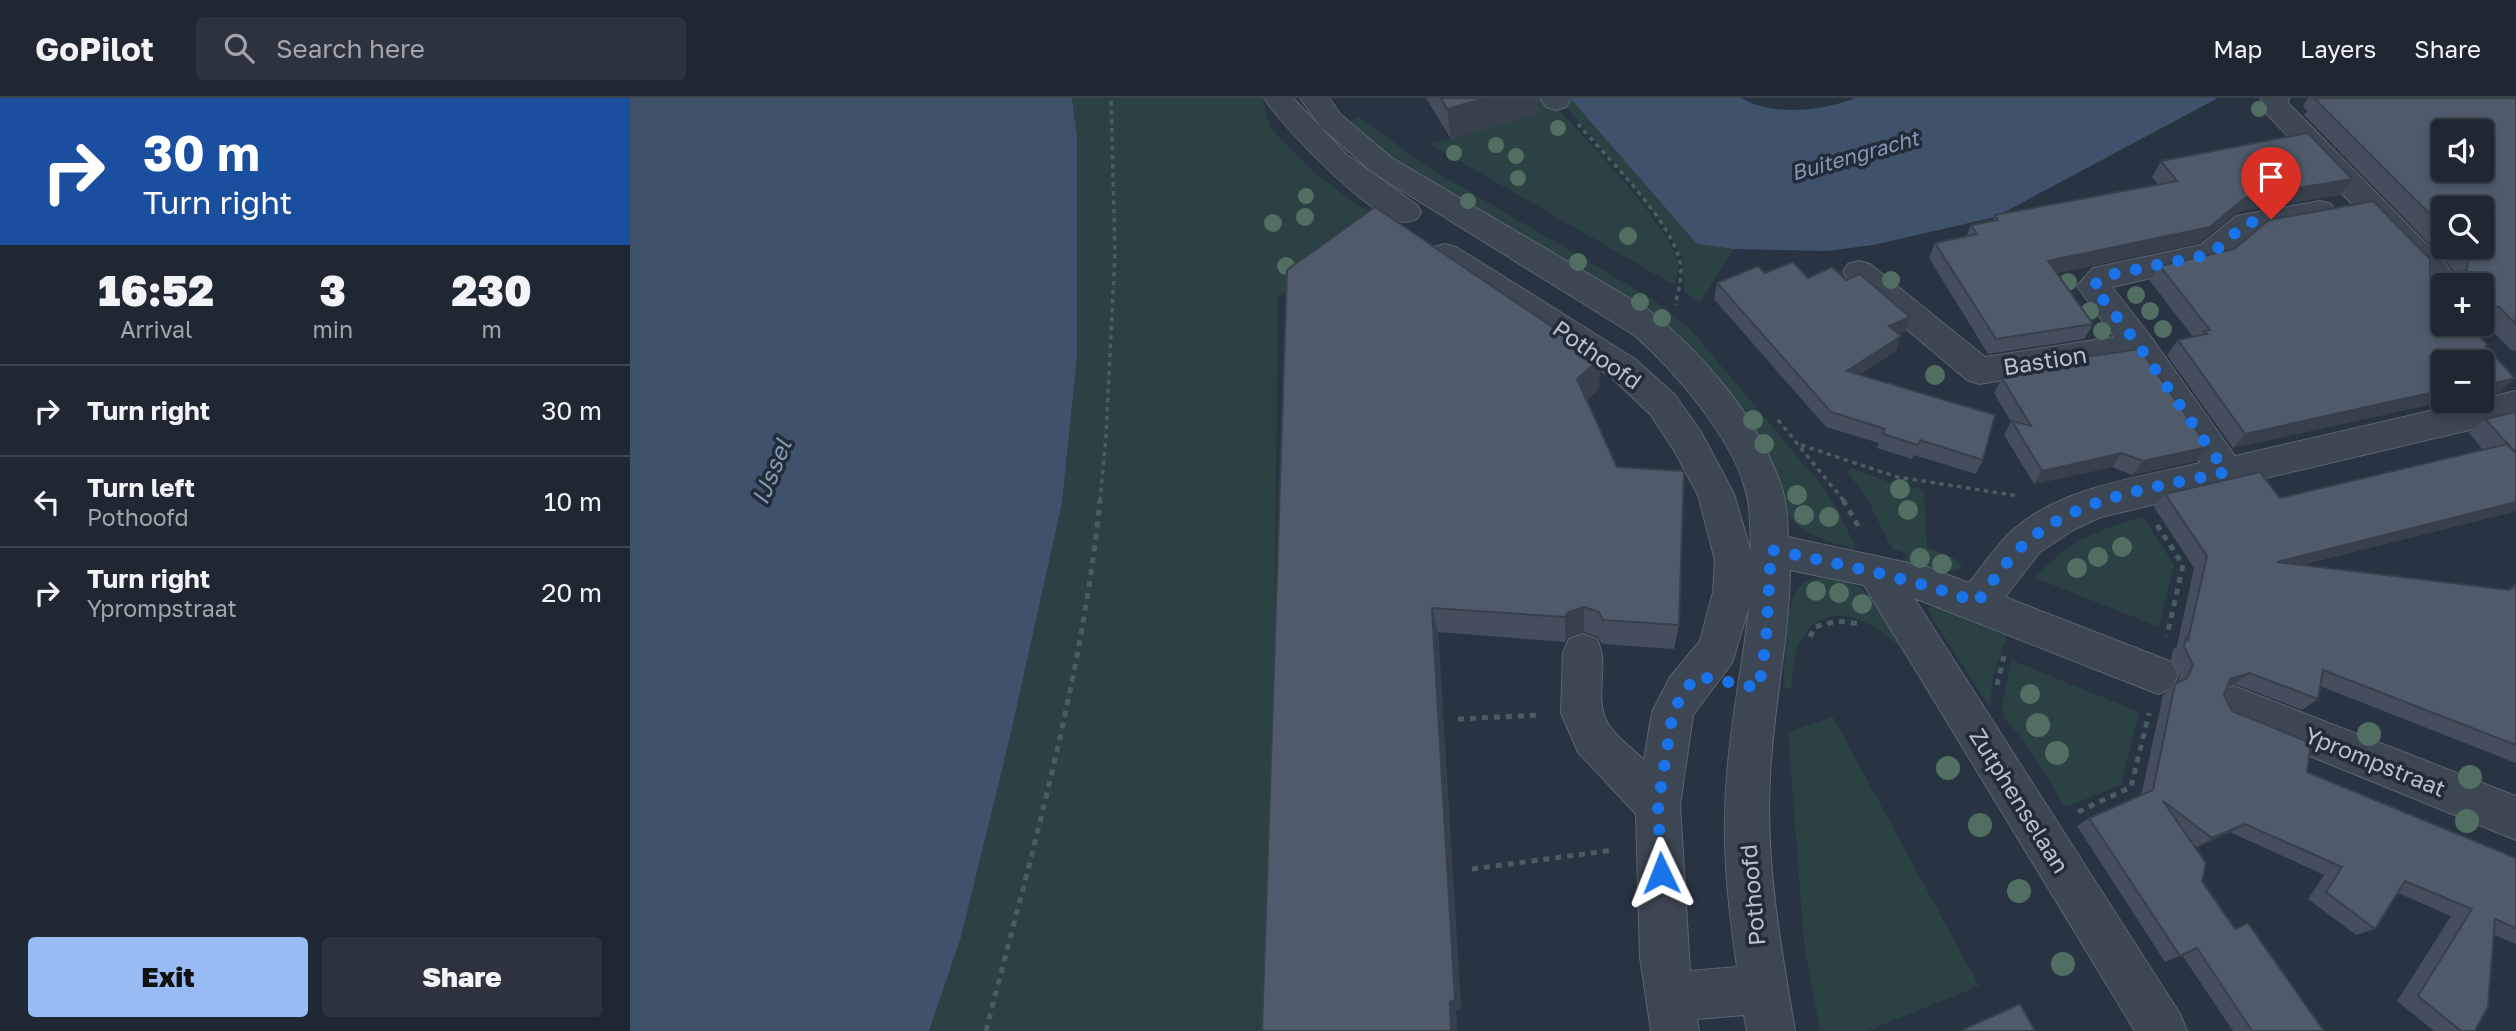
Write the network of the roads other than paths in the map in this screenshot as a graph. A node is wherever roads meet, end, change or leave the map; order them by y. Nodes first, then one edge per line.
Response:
1 (1278, 98) edge
2 (1314, 98) edge
3 (2275, 98) edge
4 (2367, 203) junction
5 (1446, 255) edge
6 (1859, 272) edge
7 (2434, 273) edge
8 (2139, 346) junction
9 (2513, 386) edge
10 (2226, 472) junction
11 (1771, 550) junction
12 (1876, 571) junction
13 (1977, 602) junction
14 (1583, 652) dead end
15 (2158, 675) dead end
16 (2234, 705) dead end
17 (2516, 818) edge
18 (1660, 825) junction
19 (1767, 1010) edge
20 (1672, 1014) edge
21 (2163, 1031) edge

1 - 11 street, Pothoofd
2 - 11 street, Pothoofd
3 - 4 street
4 - 7 street
4 - 8 street
5 - 18 street, Pothoofd
6 - 8 street, Bastion
8 - 10 street
9 - 10 street
10 - 13 street
11 - 12 street
11 - 19 street, Pothoofd
12 - 13 street
12 - 21 street, Zutphenselaan
13 - 15 street
14 - 18 street
16 - 17 street, Yprompstraat
18 - 20 street, Pothoofd
19 - 20 street, Pothoofd

